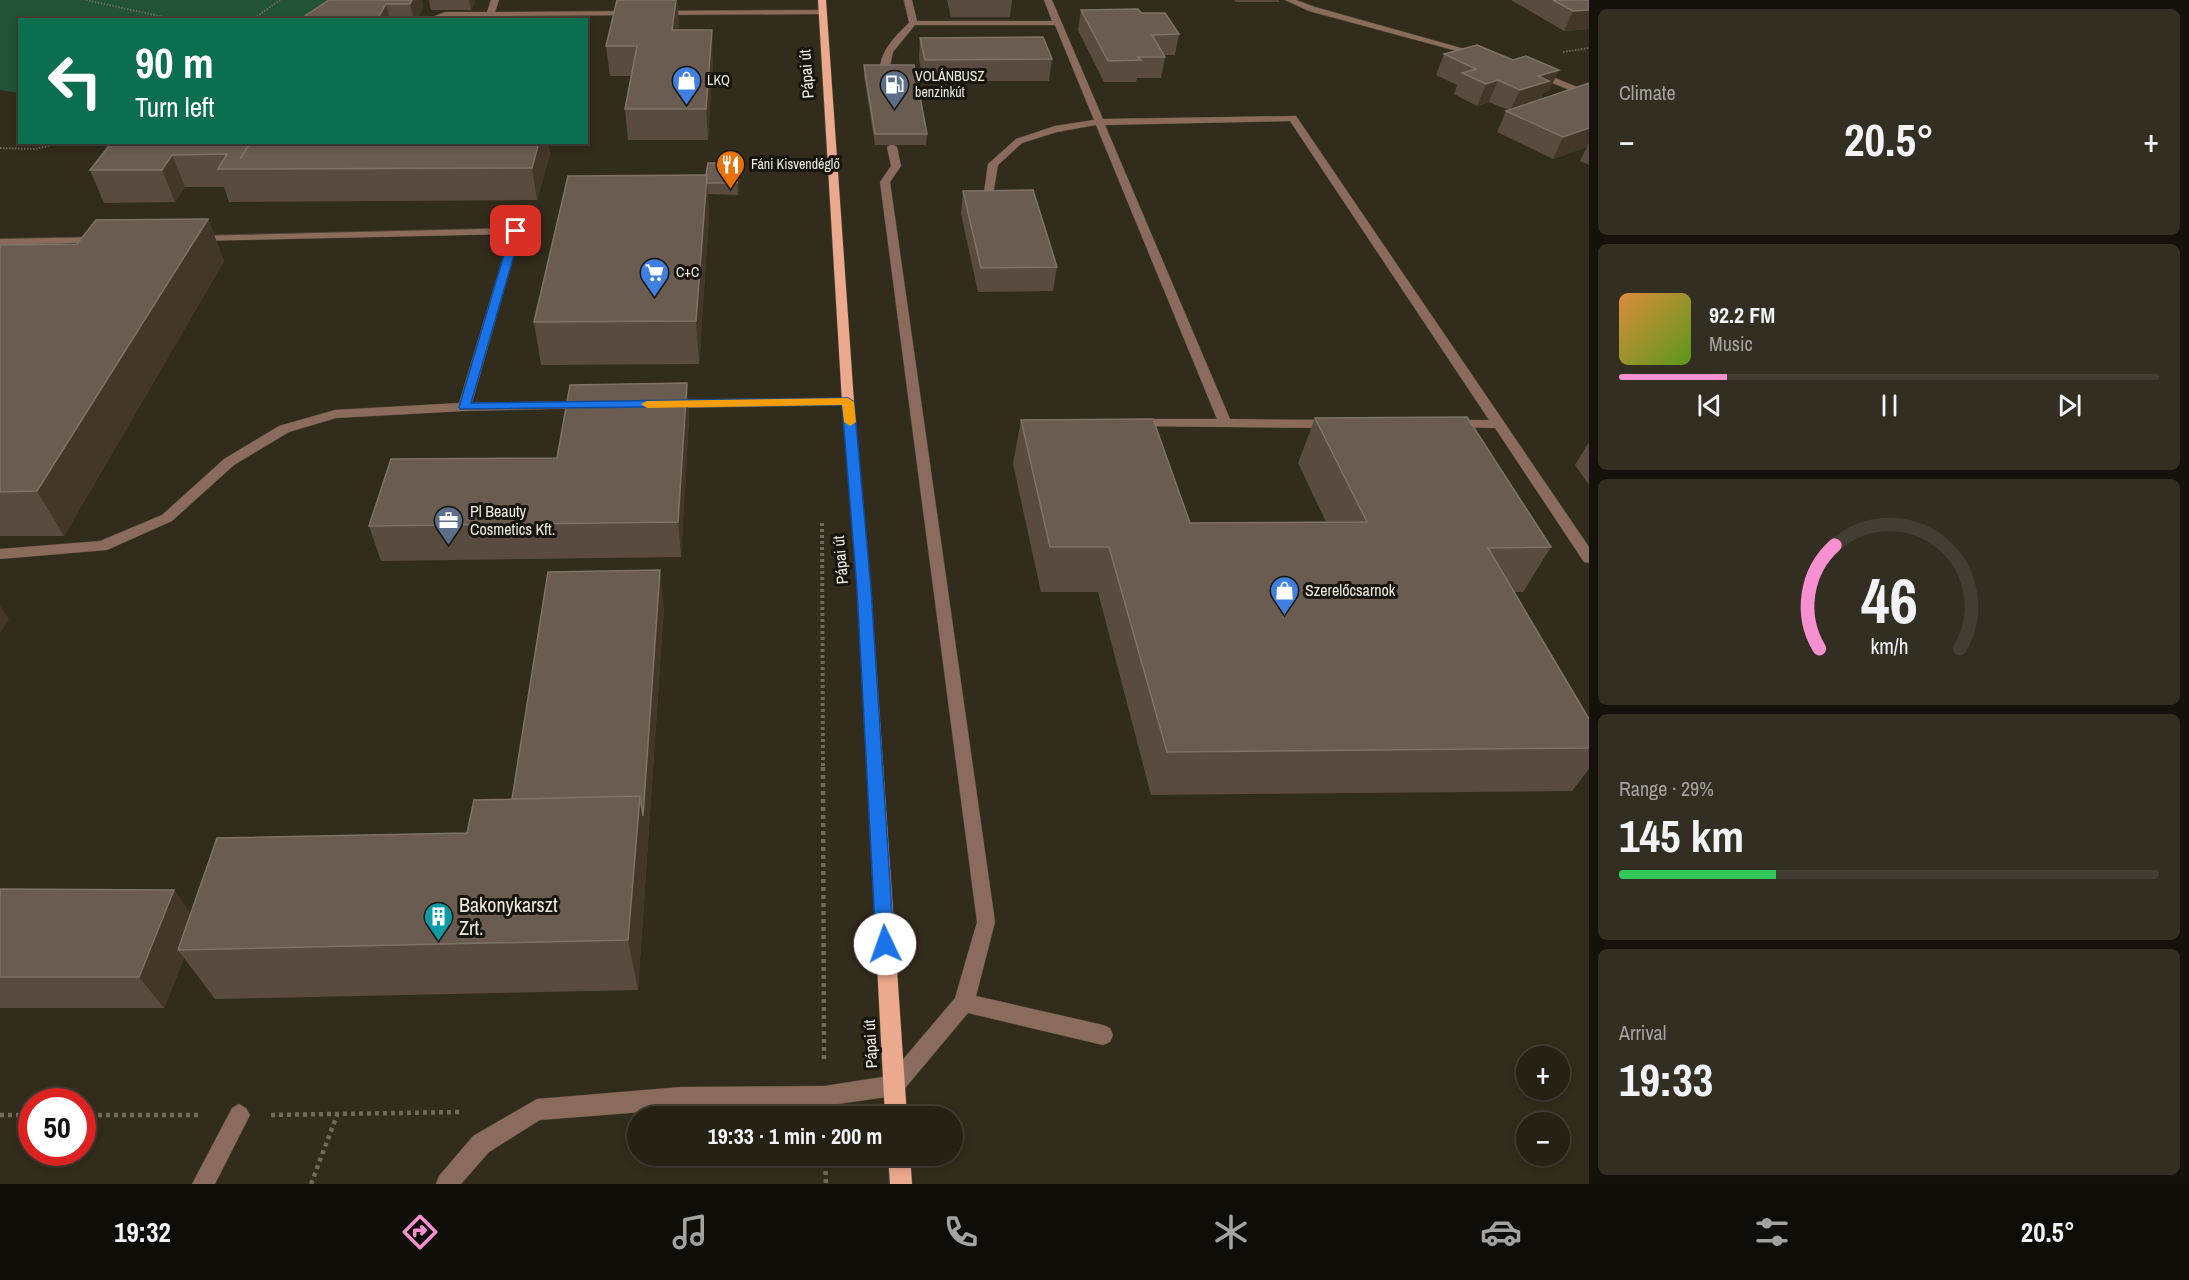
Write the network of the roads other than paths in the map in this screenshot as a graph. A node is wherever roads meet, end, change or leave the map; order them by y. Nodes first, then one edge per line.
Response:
1 (495, 0) edge
2 (908, 0) edge
3 (1048, 0) edge
4 (1289, 0) edge
5 (823, 6) edge
6 (638, 13) edge
7 (650, 13) edge
8 (489, 17) edge
9 (435, 18) edge
10 (913, 23) junction
11 (1057, 23) junction
12 (1489, 57) edge
13 (1528, 70) edge
14 (884, 75) edge
15 (1589, 95) edge
16 (1099, 122) junction
17 (892, 147) edge
18 (988, 199) edge
19 (188, 238) edge
20 (117, 240) edge
21 (0, 242) edge
22 (848, 402) junction
23 (653, 404) edge
24 (606, 405) edge
25 (464, 407) junction
26 (1119, 423) edge
27 (1225, 423) junction
28 (1344, 424) edge
29 (1440, 424) edge
30 (1499, 424) junction
31 (0, 554) edge
32 (1589, 558) edge
33 (964, 1003) junction
34 (1103, 1035) dead end
35 (894, 1086) junction
36 (895, 1106) edge
37 (239, 1115) road end
38 (900, 1166) edge
39 (203, 1184) edge
40 (447, 1184) edge
41 (901, 1184) edge

1 - 8 street
2 - 10 street
3 - 11 street
4 - 12 street
5 - 7 street
5 - 22 main road, Pápai út
6 - 8 street
8 - 9 street
10 - 11 street
10 - 14 street
11 - 16 street
13 - 15 street
16 - 18 street
16 - 27 street
16 - 30 street
17 - 33 street
19 - 25 street
20 - 21 street
22 - 23 street
22 - 35 main road, Pápai út
24 - 25 street
25 - 31 street
26 - 27 street
27 - 28 street
29 - 30 street
30 - 32 street
33 - 34 street
33 - 35 street
35 - 36 main road, Pápai út
35 - 40 street
37 - 39 street
38 - 41 main road

